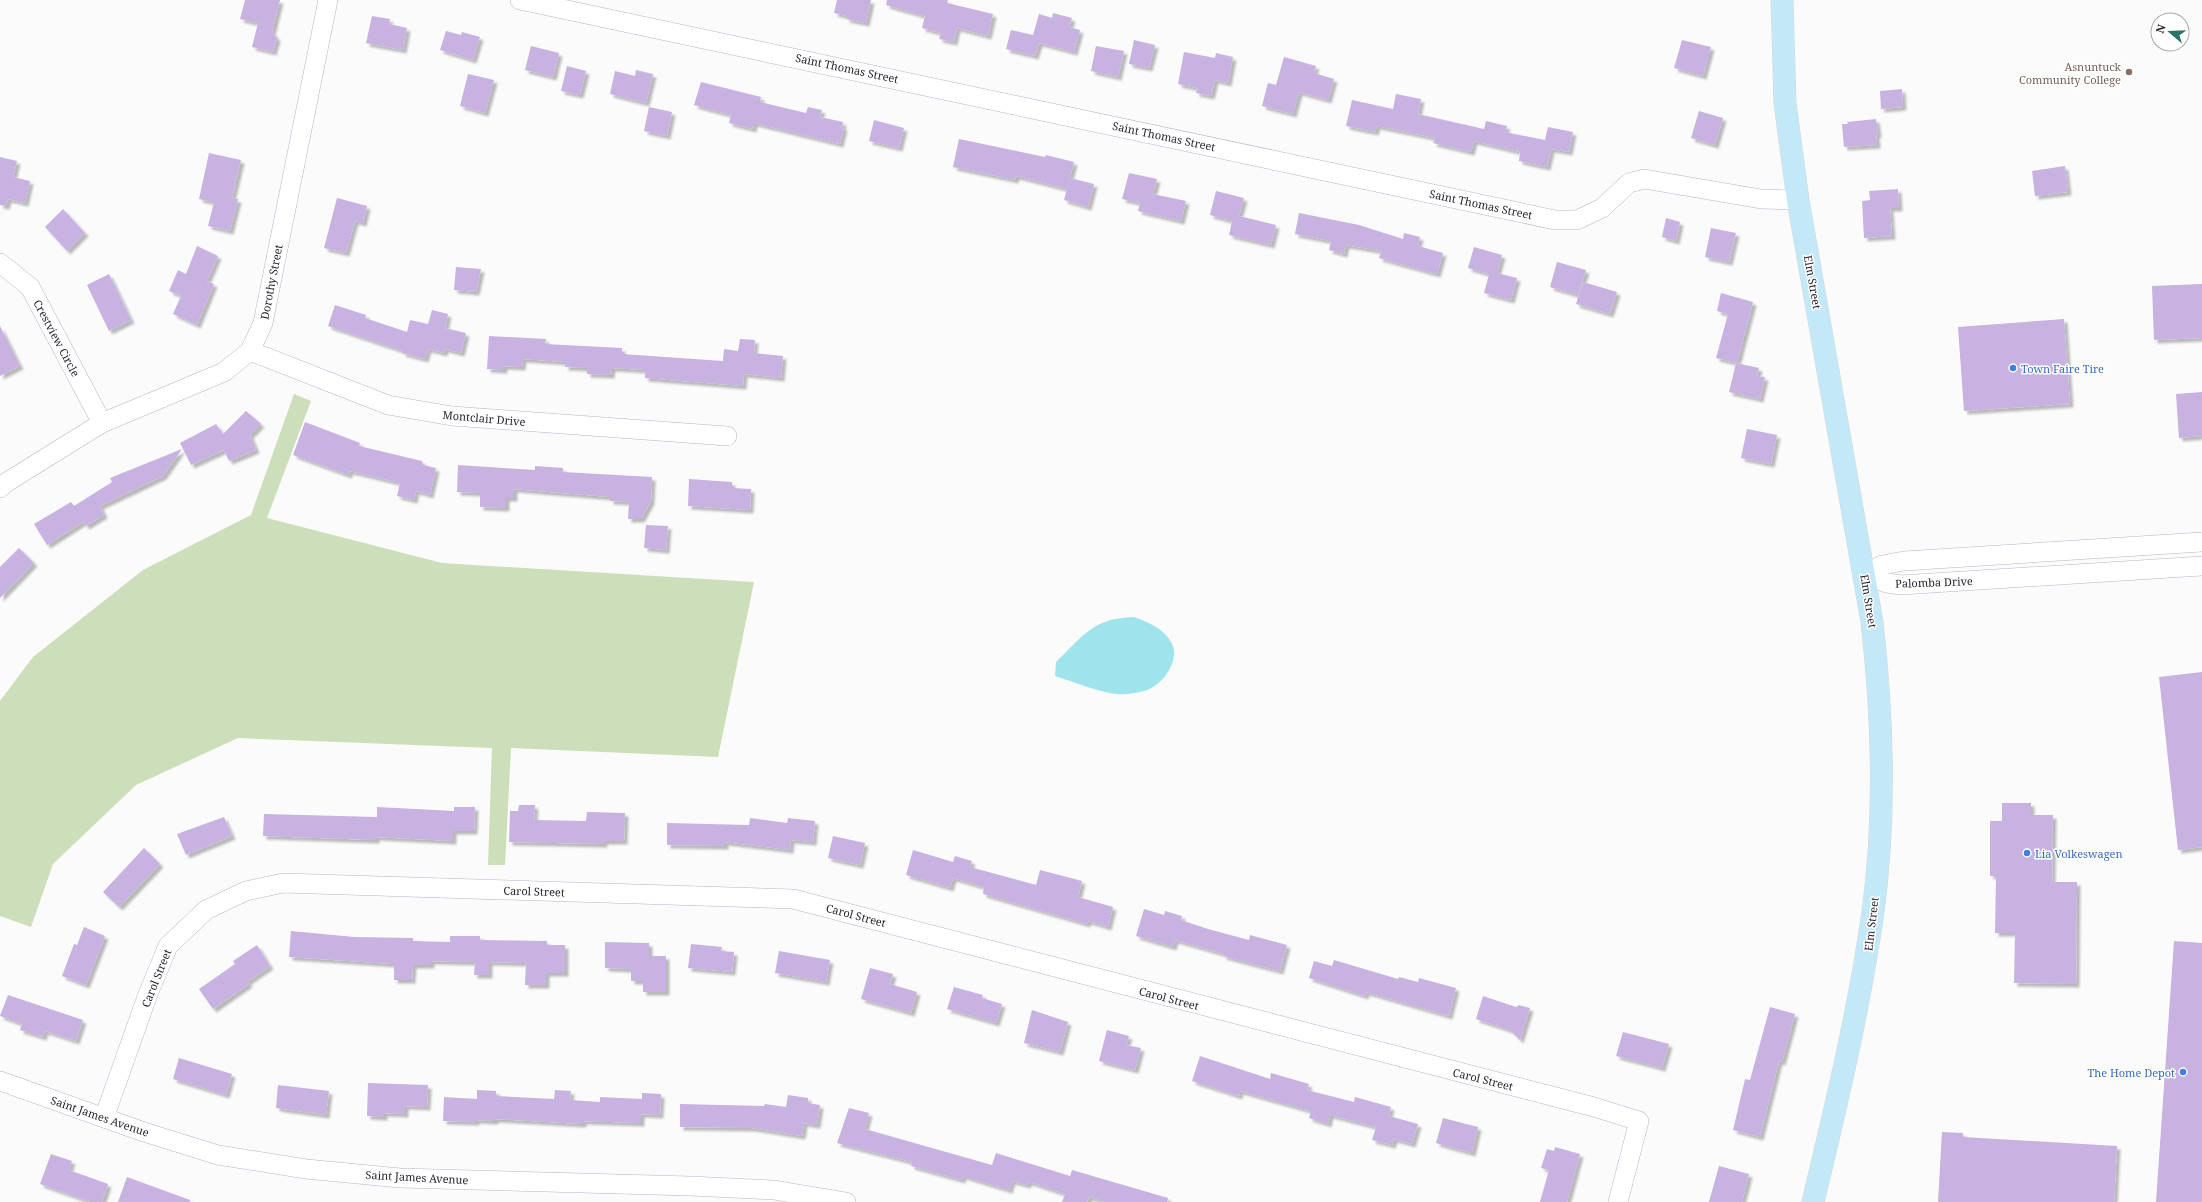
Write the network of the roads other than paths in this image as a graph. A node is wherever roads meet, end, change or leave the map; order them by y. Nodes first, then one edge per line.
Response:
1 (328, 0) edge
2 (520, 0) edge
3 (1782, 0) edge
4 (1798, 200) junction
5 (0, 263) edge
6 (250, 351) junction
7 (102, 422) junction
8 (727, 436) dead end
9 (0, 488) edge
10 (2202, 542) edge
11 (2202, 566) edge
12 (1865, 575) junction
13 (0, 1081) edge
14 (104, 1118) junction
15 (846, 1202) edge
16 (1618, 1202) edge
17 (1813, 1202) edge

1 - 6 street, Dorothy Street
2 - 4 street, Saint Thomas Street
3 - 4 main road, Elm Street
4 - 12 main road, Elm Street
5 - 7 street, Crestview Circle
6 - 7 street, Dorothy Street
6 - 8 street, Montclair Drive
7 - 9 street, Dorothy Street
10 - 12 street, Palomba Drive
11 - 12 street, Palomba Drive
12 - 17 main road, Elm Street
13 - 14 street, Saint James Avenue
14 - 15 street, Saint James Avenue
14 - 16 street, Carol Street

